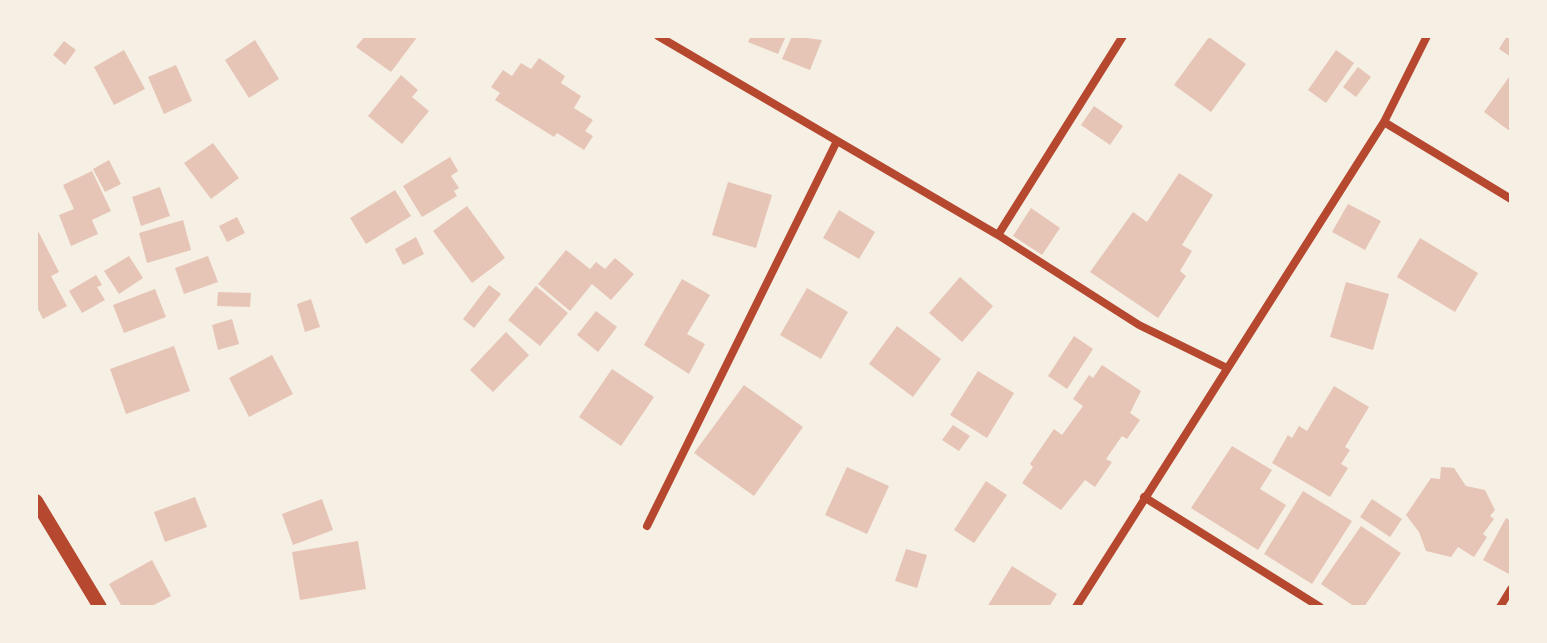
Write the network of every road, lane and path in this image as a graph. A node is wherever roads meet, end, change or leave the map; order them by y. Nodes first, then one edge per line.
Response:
1 (658, 36) edge
2 (1123, 36) edge
3 (1427, 36) edge
4 (1384, 122) junction
5 (836, 143) junction
6 (1511, 199) edge
7 (998, 235) junction
8 (1227, 368) junction
9 (1144, 497) junction
10 (36, 501) edge
11 (647, 526) dead end
12 (1511, 589) edge
13 (100, 607) edge
14 (1076, 607) edge
15 (1320, 607) edge
16 (1500, 607) edge

1 - 5 street
2 - 7 street
3 - 4 street
4 - 6 street
4 - 8 street
5 - 7 street
5 - 11 street
7 - 8 street
8 - 9 street
9 - 14 street
9 - 15 street
10 - 13 street
12 - 16 street

